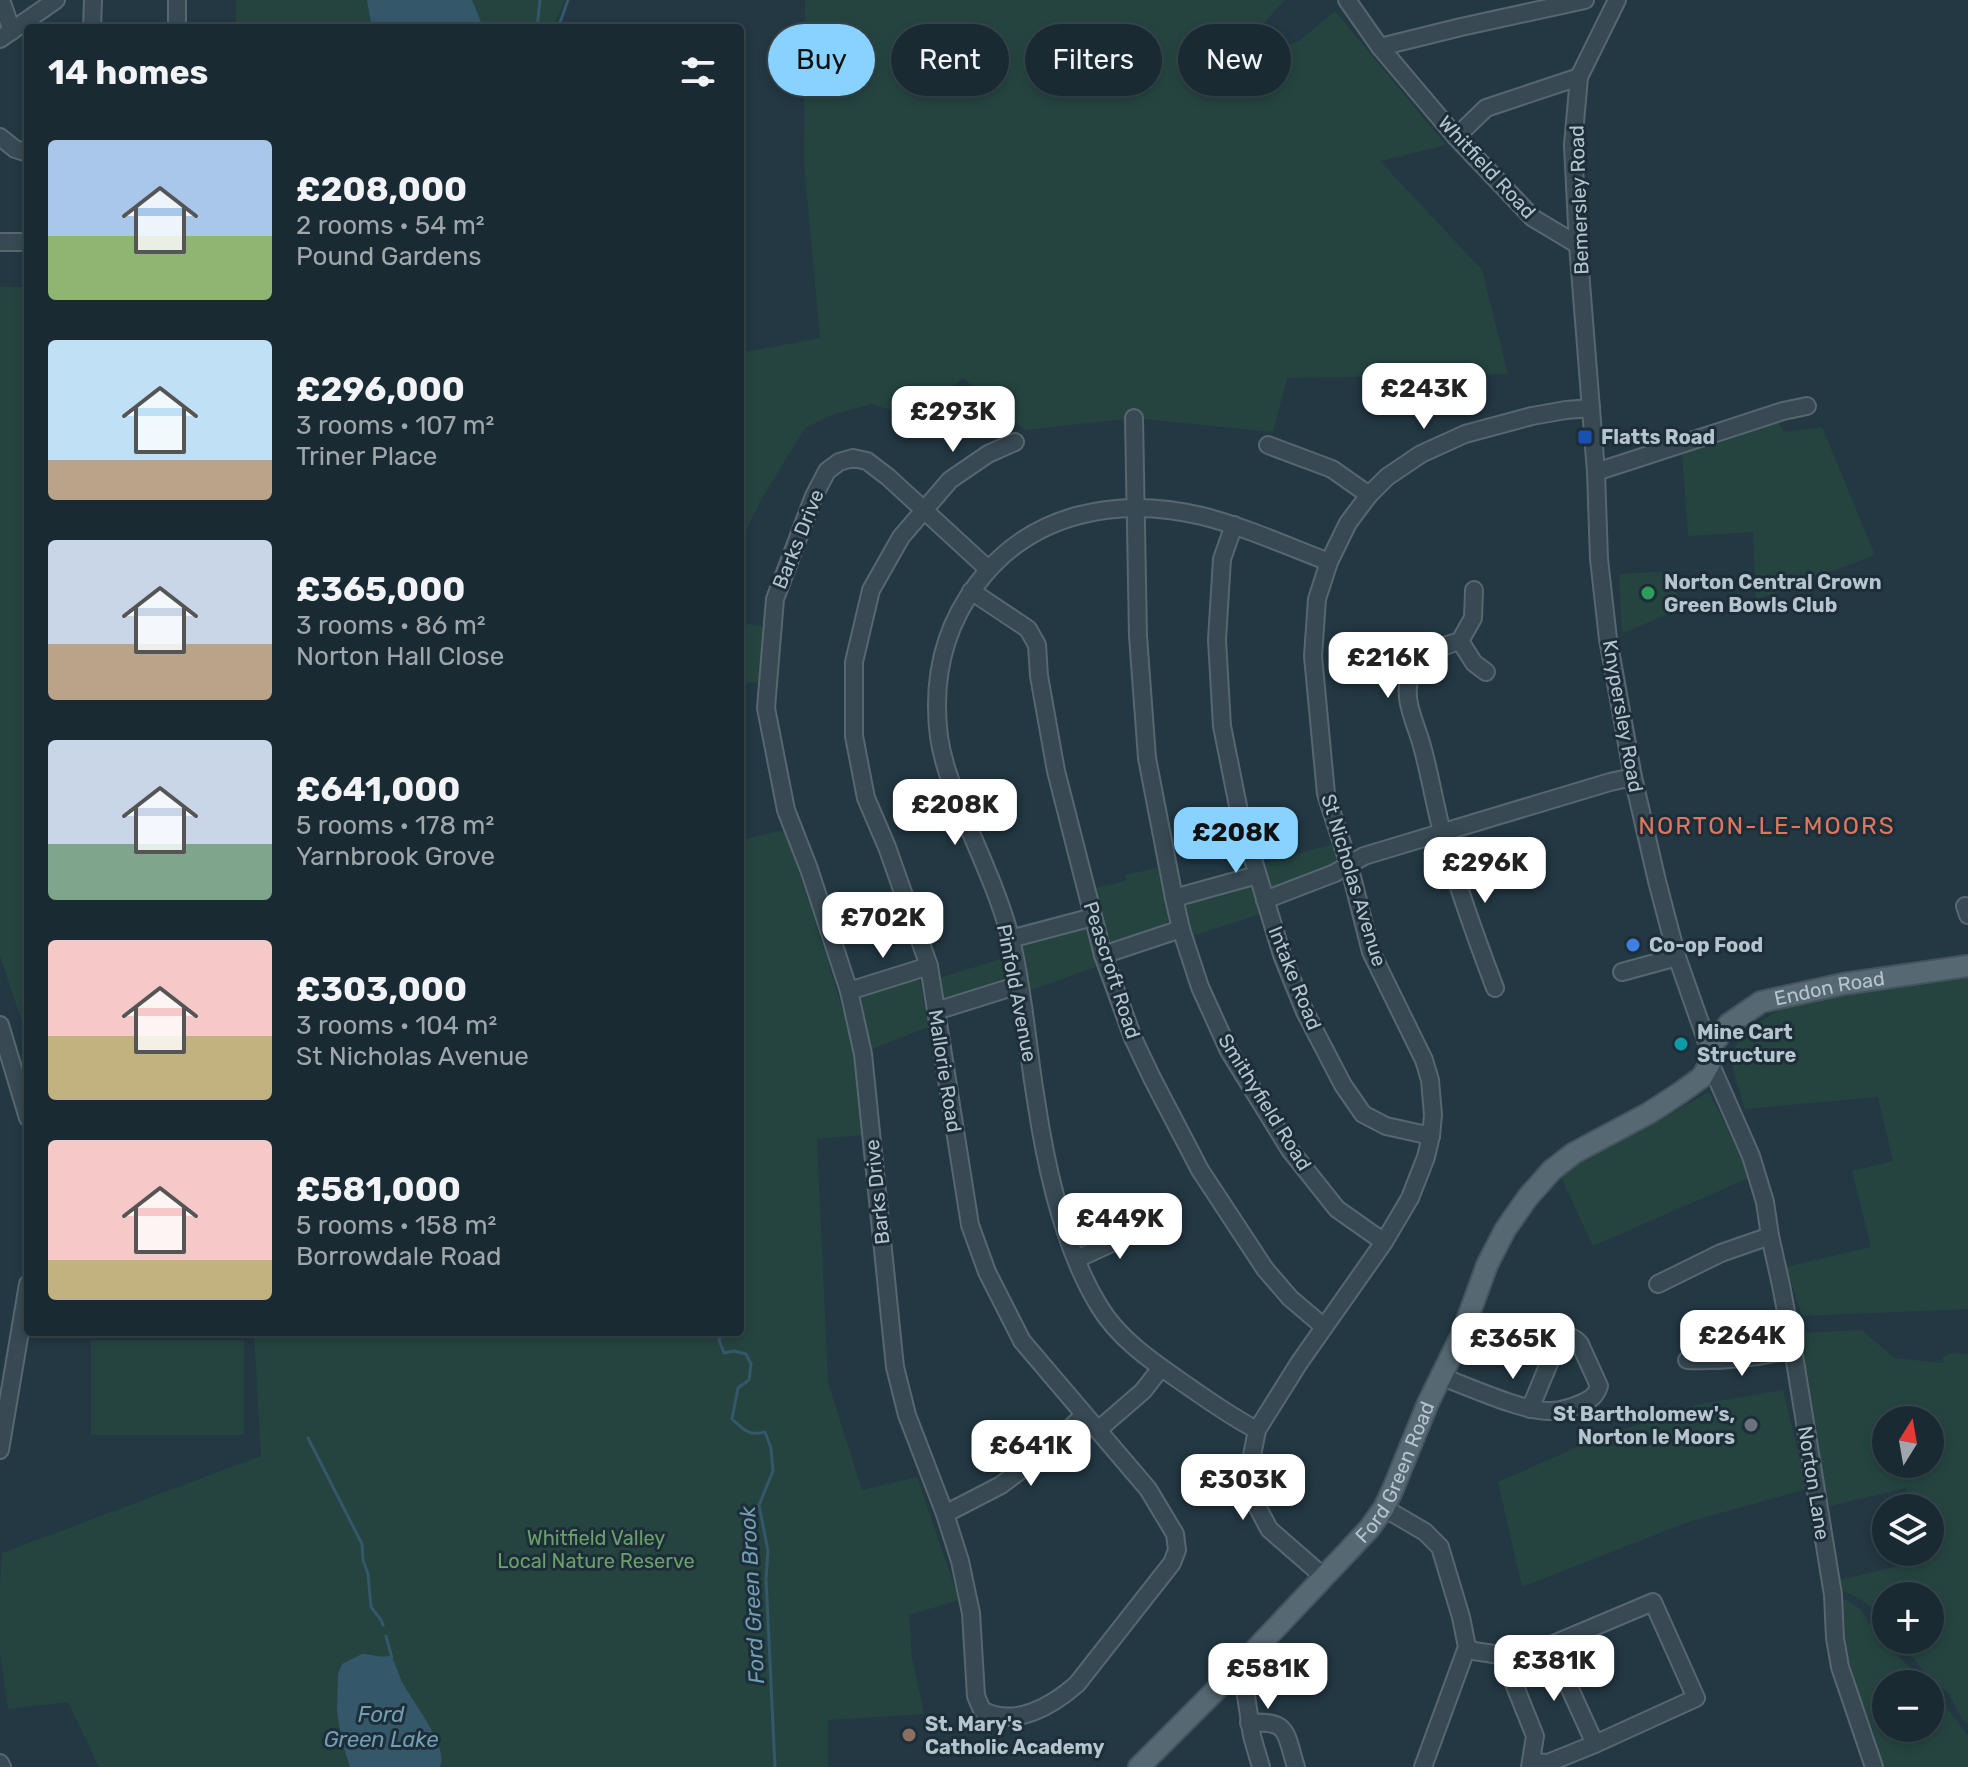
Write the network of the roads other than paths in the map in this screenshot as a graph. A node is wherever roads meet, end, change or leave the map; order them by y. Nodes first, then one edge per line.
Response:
1 (1, 0) edge
2 (56, 0) edge
3 (93, 0) edge
4 (177, 0) edge
5 (1347, 0) edge
6 (1585, 0) edge
7 (1617, 0) edge
8 (92, 24) edge
9 (177, 24) edge
10 (6, 35) edge
11 (1380, 47) junction
12 (1579, 77) junction
13 (0, 137) edge
14 (1456, 137) junction
15 (24, 152) edge
16 (0, 242) edge
17 (24, 242) edge
18 (1578, 245) junction
19 (1807, 406) dead end
20 (1591, 408) junction
21 (1134, 418) dead end
22 (1015, 442) dead end
23 (1268, 445) dead end
24 (1596, 472) junction
25 (1369, 495) junction
26 (1134, 508) junction
27 (924, 510) junction
28 (1234, 525) junction
29 (1329, 562) junction
30 (988, 569) junction
31 (1474, 590) dead end
32 (971, 591) junction
33 (1460, 641) junction
34 (1486, 672) dead end
35 (1633, 777) junction
36 (1442, 833) junction
37 (1349, 865) junction
38 (1257, 875) junction
39 (1174, 898) junction
40 (1265, 900) junction
41 (1093, 917) junction
42 (1181, 929) junction
43 (1010, 939) junction
44 (1103, 955) junction
45 (1677, 957) junction
46 (929, 966) junction
47 (1968, 966) edge
48 (1622, 972) dead end
49 (1019, 985) junction
50 (1495, 988) dead end
51 (849, 991) junction
52 (936, 1011) junction
53 (0, 1025) edge
54 (1709, 1055) junction
55 (24, 1105) edge
56 (1431, 1136) junction
57 (1146, 1227) dead end
58 (1770, 1236) junction
59 (1384, 1242) junction
60 (1077, 1259) junction
61 (1658, 1284) dead end
62 (24, 1308) edge
63 (1324, 1327) junction
64 (1793, 1349) junction
65 (1687, 1360) dead end
66 (1161, 1368) junction
67 (1442, 1377) junction
68 (1530, 1409) junction
69 (1084, 1415) junction
70 (1098, 1430) junction
71 (1257, 1430) junction
72 (0, 1450) edge
73 (1384, 1508) junction
74 (945, 1514) junction
75 (1324, 1577) junction
76 (1550, 1645) junction
77 (1467, 1647) junction
78 (1506, 1664) junction
79 (1238, 1668) junction
80 (1249, 1723) junction
81 (1595, 1744) junction
82 (1531, 1764) edge
83 (1139, 1767) edge
84 (1261, 1767) edge
85 (1296, 1767) edge
86 (1423, 1767) edge
87 (1874, 1767) edge

1 - 10 street
2 - 10 street
3 - 8 street
4 - 9 street
5 - 11 street, Whitfield Road
6 - 11 street
7 - 12 street, Bemersley Road
11 - 14 street, Whitfield Road
12 - 14 street
12 - 18 street, Bemersley Road
13 - 15 street
14 - 18 street, Whitfield Road
16 - 17 street
18 - 20 street, Bemersley Road
19 - 24 street
20 - 24 street, Knypersley Road
20 - 25 street, St Nicholas Avenue
21 - 26 street, Smithyfield Road
22 - 27 street, Mallorie Road
23 - 25 street
24 - 35 street, Knypersley Road
25 - 29 street, St Nicholas Avenue
26 - 28 street, Pinfold Avenue
26 - 30 street, Pinfold Avenue
26 - 39 street, Smithyfield Road
27 - 30 street, Barks Drive
27 - 46 street, Mallorie Road
27 - 51 street, Barks Drive
28 - 29 street, Pinfold Avenue
28 - 38 street, Intake Road
29 - 37 street, St Nicholas Avenue
30 - 32 street, Pinfold Avenue
31 - 33 street
32 - 41 street, Peascroft Road
32 - 43 street, Pinfold Avenue
33 - 34 street
33 - 36 street
35 - 36 street
35 - 45 street, Knypersley Road
36 - 37 street
36 - 50 street
37 - 40 street
37 - 56 street, St Nicholas Avenue
38 - 39 street
38 - 40 street, Intake Road
39 - 42 street, Smithyfield Road
40 - 56 street, Intake Road
41 - 43 street
41 - 44 street, Peascroft Road
42 - 44 street
42 - 59 street, Smithyfield Road
43 - 49 street, Pinfold Avenue
44 - 63 street, Peascroft Road
45 - 48 street
45 - 54 street, Knypersley Road
46 - 51 street
46 - 52 street, Mallorie Road
47 - 54 main road, Endon Road
49 - 52 street
49 - 60 street, Pinfold Avenue
51 - 74 street, Barks Drive
52 - 69 street, Mallorie Road
53 - 55 street
54 - 58 street, Norton Lane
54 - 67 main road, Ford Green Road
56 - 59 street, St Nicholas Avenue
57 - 60 street
58 - 61 street
58 - 64 street, Norton Lane
59 - 63 street, St Nicholas Avenue
60 - 66 street, Pinfold Avenue
62 - 72 street
63 - 71 street, St Nicholas Avenue
64 - 65 street
64 - 87 street, Norton Lane
66 - 70 street
66 - 71 street, Pinfold Avenue
67 - 68 street
67 - 73 main road, Ford Green Road
68 - 68 street
69 - 70 street, Mallorie Road
69 - 74 street
70 - 74 street, Barks Drive
71 - 75 street, St Nicholas Avenue
73 - 75 main road, Ford Green Road
73 - 77 street
75 - 79 main road, Ford Green Road
76 - 78 street
76 - 81 street
76 - 81 street
77 - 78 street
77 - 86 street
78 - 82 street
79 - 80 street
79 - 83 main road, Ford Green Road
80 - 84 street
80 - 85 street
81 - 82 street

